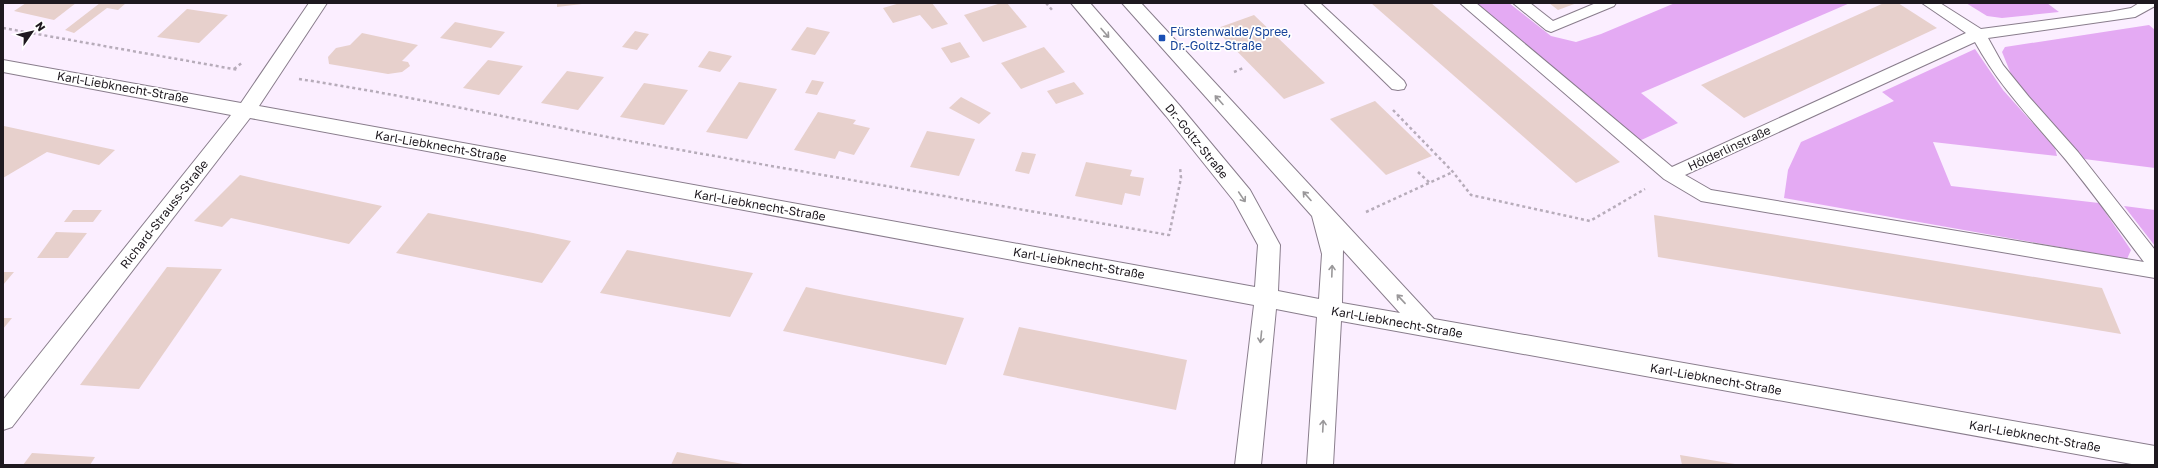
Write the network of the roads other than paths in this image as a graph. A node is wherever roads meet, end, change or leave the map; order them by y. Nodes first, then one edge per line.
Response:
1 (318, 3) edge
2 (1080, 3) edge
3 (1131, 3) edge
4 (1311, 3) edge
5 (1467, 3) edge
6 (1520, 3) edge
7 (1609, 3) edge
8 (1929, 3) edge
9 (2150, 3) edge
10 (1978, 34) junction
11 (3, 66) edge
12 (1398, 85) road end
13 (246, 110) junction
14 (1670, 175) junction
15 (1322, 212) junction
16 (2155, 263) edge
17 (2155, 271) edge
18 (1266, 298) junction
19 (1331, 310) junction
20 (1427, 327) junction
21 (3, 419) edge
22 (2155, 457) edge
23 (1248, 465) edge
24 (1320, 465) edge

1 - 13 street, Richard-Strauss-Straße
2 -> 18 street, Dr.-Goltz-Straße
15 -> 3 street
4 - 12 lane
5 - 14 lane
6 - 7 lane
8 - 10 lane
9 - 10 lane, Hölderlinstraße
10 - 14 lane, Hölderlinstraße
10 - 16 lane
11 - 13 street, Karl-Liebknecht-Straße
13 - 18 street, Karl-Liebknecht-Straße
13 - 21 street, Richard-Strauss-Straße
14 - 17 lane
19 -> 15 street
20 -> 15 street
18 - 19 street, Karl-Liebknecht-Straße
18 -> 23 street, Dr.-Goltz-Straße
19 - 20 street, Karl-Liebknecht-Straße
24 -> 19 street
20 - 22 street, Karl-Liebknecht-Straße

